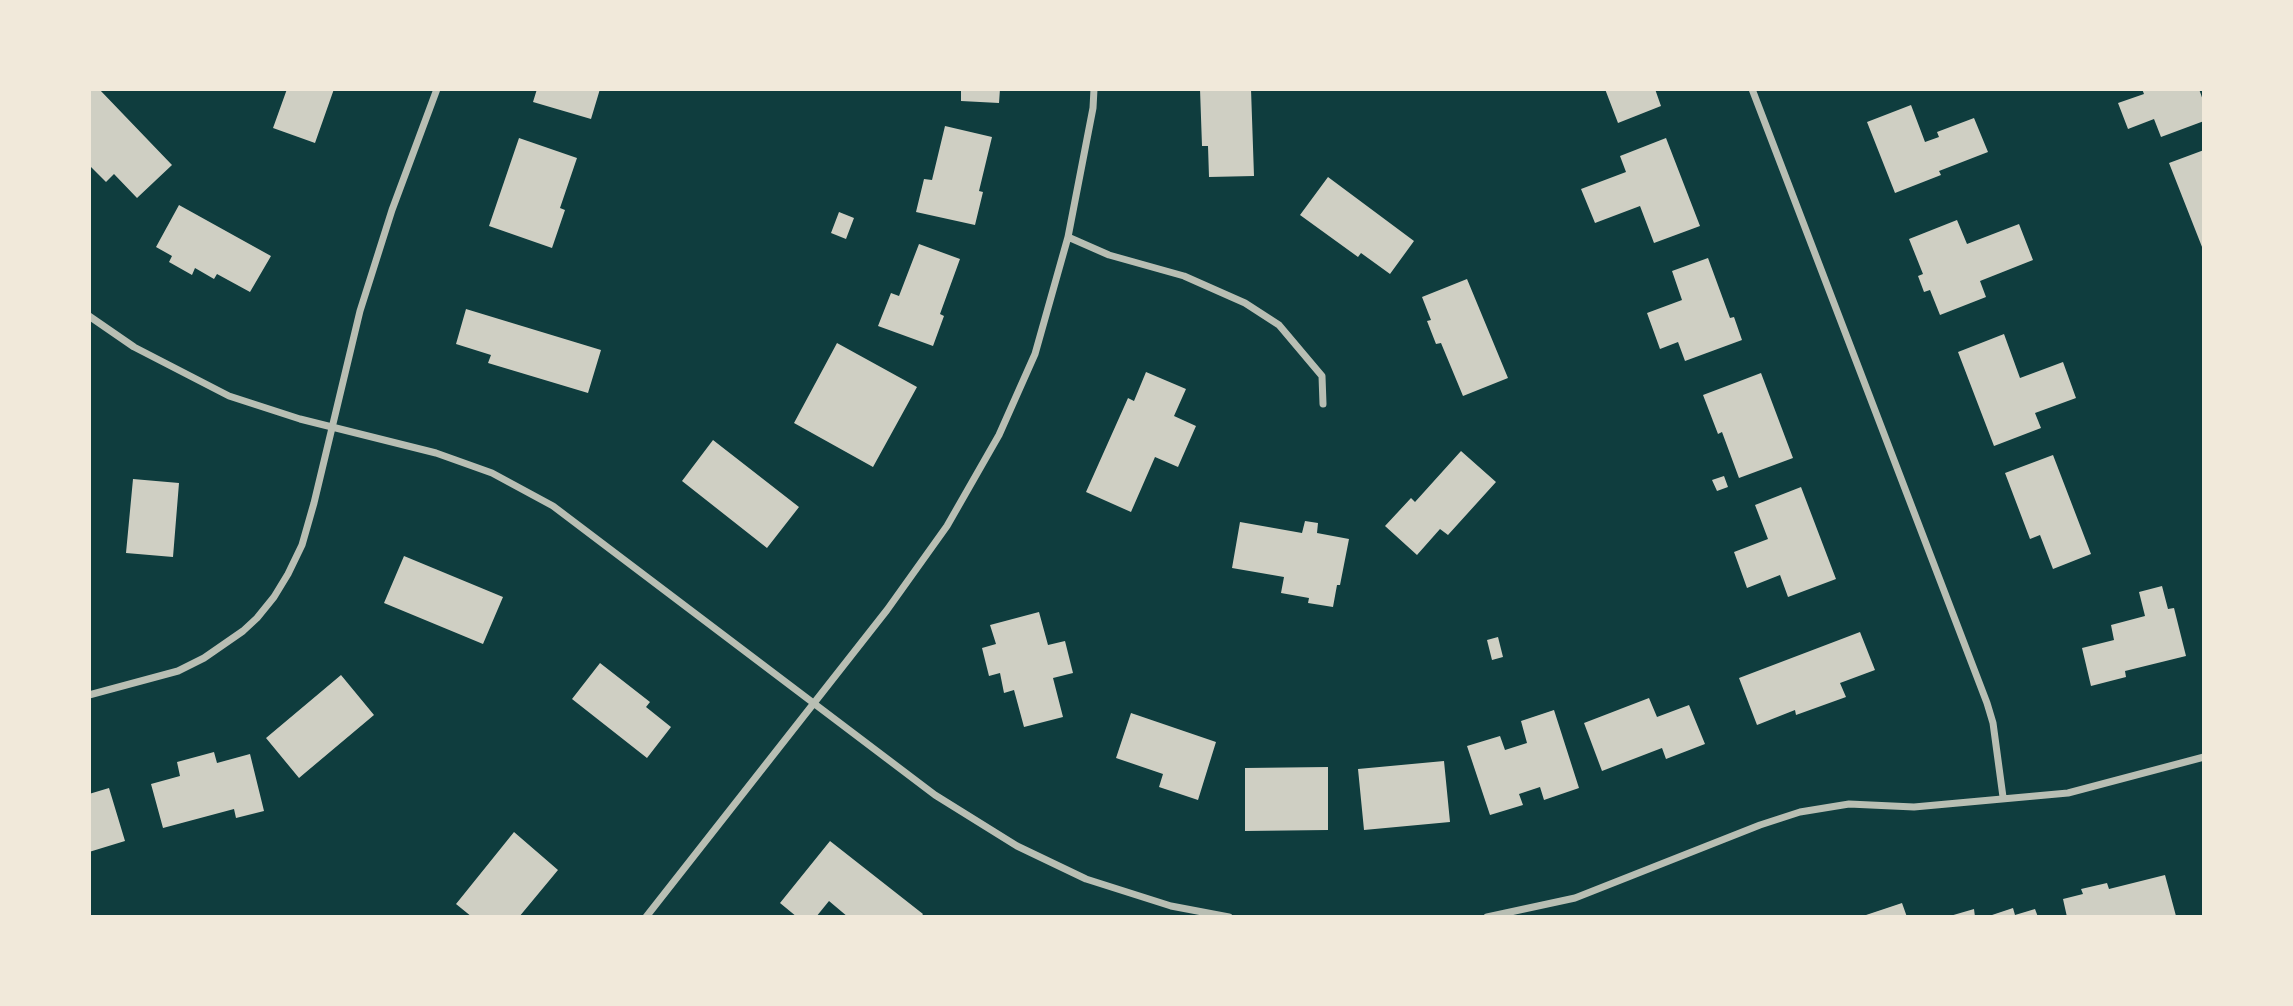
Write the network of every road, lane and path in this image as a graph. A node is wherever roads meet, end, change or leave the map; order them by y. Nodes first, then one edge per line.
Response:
1 (437, 89) edge
2 (1094, 89) edge
3 (1752, 89) edge
4 (1068, 237) junction
5 (89, 316) edge
6 (1323, 404) dead end
7 (332, 428) junction
8 (89, 695) edge
9 (813, 703) junction
10 (2204, 757) edge
11 (2003, 797) junction
12 (1530, 913) edge
13 (646, 917) edge
14 (1229, 917) edge
15 (1487, 917) edge

1 - 7 street
2 - 4 street
3 - 11 street
4 - 6 street
4 - 9 street
5 - 7 street
7 - 8 street
7 - 9 street
9 - 13 street
9 - 14 street
10 - 11 street
11 - 12 street
12 - 15 street

